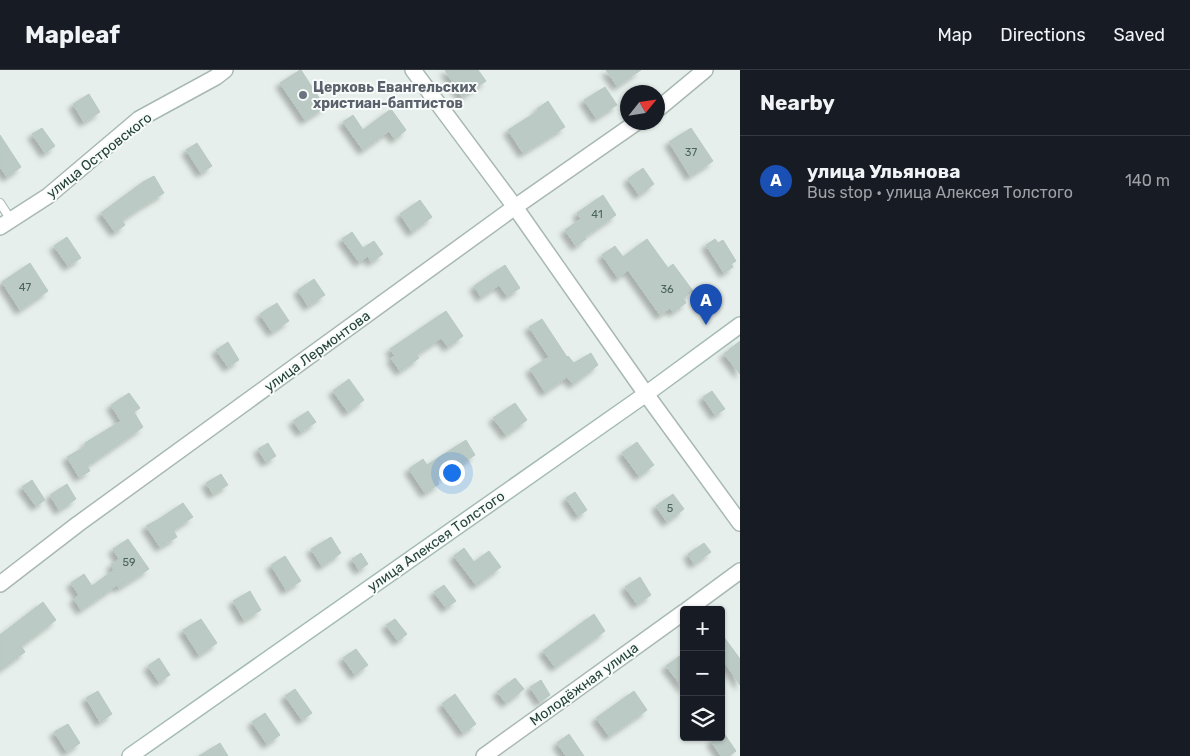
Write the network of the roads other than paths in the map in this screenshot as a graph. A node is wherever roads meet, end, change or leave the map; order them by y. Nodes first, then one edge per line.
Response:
1 (225, 70) edge
2 (413, 70) edge
3 (705, 70) edge
4 (665, 102) edge
5 (626, 130) edge
6 (0, 203) edge
7 (515, 207) junction
8 (6, 223) edge
9 (740, 325) edge
10 (646, 394) junction
11 (740, 523) edge
12 (740, 571) edge
13 (0, 584) edge
14 (692, 606) edge
15 (680, 615) edge
16 (130, 756) edge
17 (484, 756) edge

1 - 8 street, улица Островского
2 - 7 street
3 - 4 street
5 - 7 street, улица Лермонтова
6 - 8 lane
7 - 10 street
7 - 13 street, улица Лермонтова
9 - 10 street, улица Алексея Толстого
10 - 11 street
10 - 16 street, улица Алексея Толстого
12 - 14 street, Молодёжная улица
15 - 17 street, Молодёжная улица

